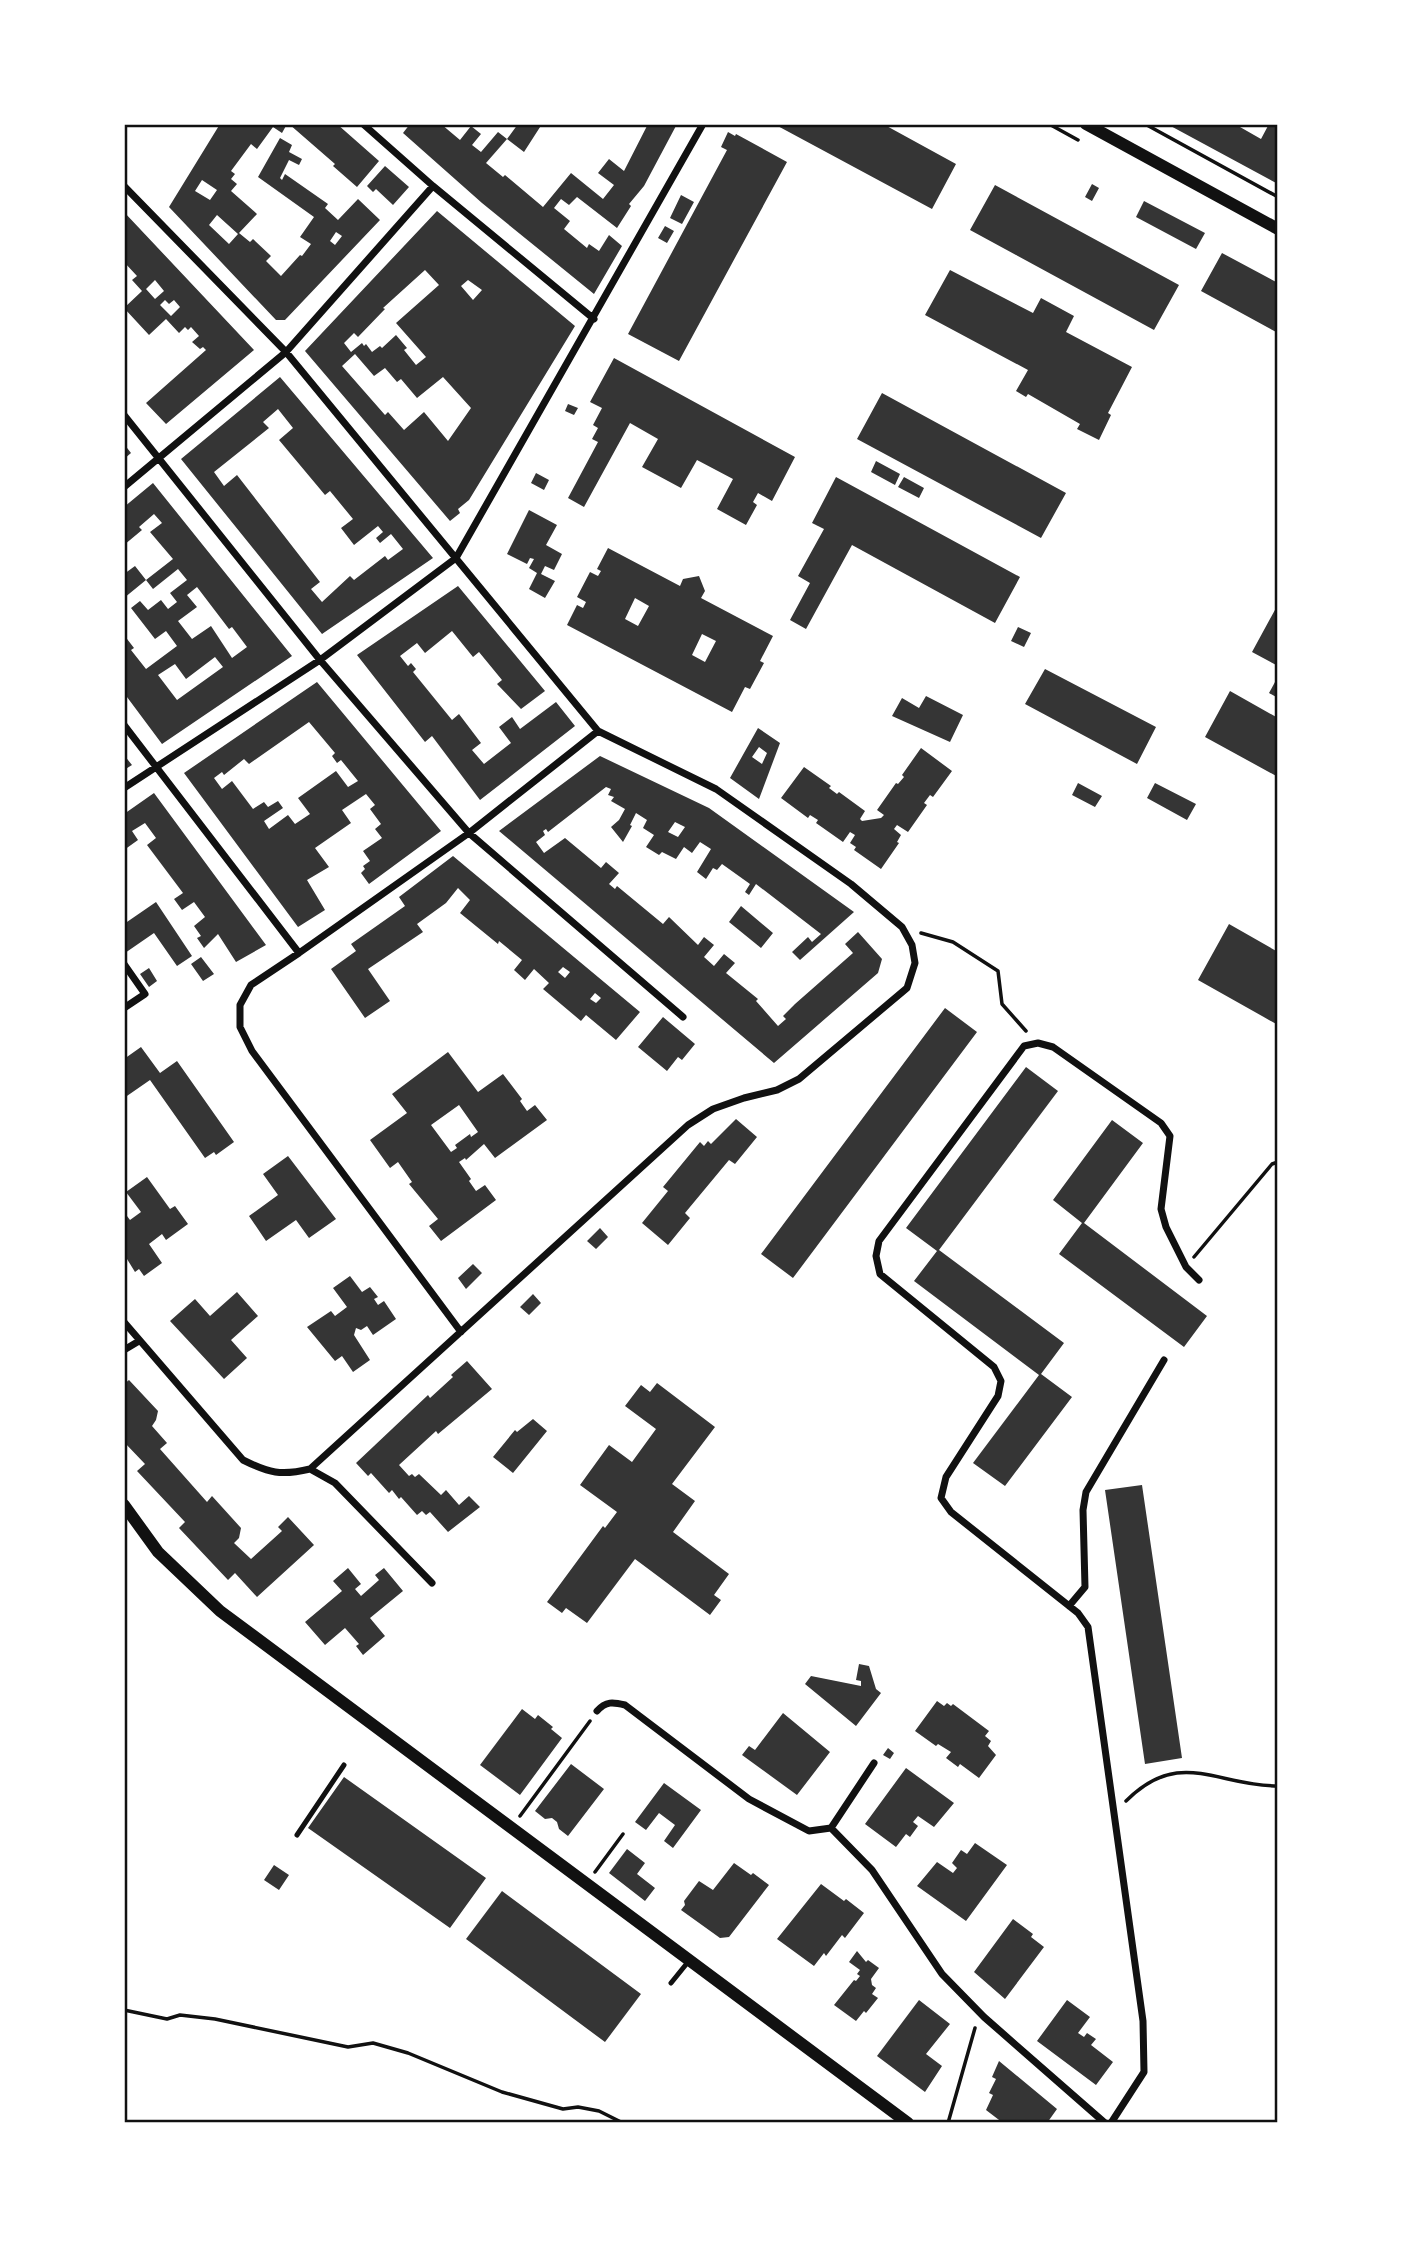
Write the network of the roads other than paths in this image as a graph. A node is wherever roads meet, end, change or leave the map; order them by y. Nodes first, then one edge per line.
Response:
1 (363, 124) edge
2 (703, 124) edge
3 (1086, 124) edge
4 (124, 186) edge
5 (433, 186) junction
6 (1278, 229) edge
7 (594, 319) junction
8 (286, 352) junction
9 (124, 415) edge
10 (160, 458) junction
11 (124, 487) edge
12 (456, 558) junction
13 (320, 660) junction
14 (124, 725) edge
15 (598, 731) junction
16 (155, 768) junction
17 (124, 788) edge
18 (469, 832) junction
19 (299, 953) junction
20 (124, 964) edge
21 (124, 1009) edge
22 (683, 1017) dead end
23 (1199, 1280) dead end
24 (124, 1322) edge
25 (461, 1332) junction
26 (139, 1341) junction
27 (124, 1350) edge
28 (1164, 1360) dead end
29 (310, 1469) junction
30 (124, 1505) edge
31 (432, 1583) dead end
32 (1069, 1606) junction
33 (597, 1711) road end
34 (874, 1763) dead end
35 (344, 1765) dead end
36 (831, 1828) junction
37 (297, 1835) dead end
38 (690, 1959) junction
39 (671, 1983) dead end
40 (908, 2123) edge
41 (1105, 2123) edge
42 (1111, 2123) edge

1 - 5 street
2 - 7 street
3 - 6 street
4 - 8 street
5 - 7 street
5 - 8 street
7 - 12 street
8 - 10 street
8 - 12 street
9 - 10 street
10 - 11 street
10 - 13 street
12 - 13 street
12 - 15 street
13 - 16 street
13 - 18 street
14 - 16 street
15 - 18 street
15 - 25 street
16 - 17 street
16 - 19 street
18 - 19 street
18 - 22 street
19 - 25 street
20 - 21 street
23 - 32 street
24 - 26 street
25 - 29 street
26 - 27 street
26 - 29 street
28 - 32 street
29 - 31 street
30 - 38 street
32 - 42 street
33 - 36 street
34 - 36 street
35 - 37 lane
36 - 41 street
38 - 39 lane
38 - 40 street

